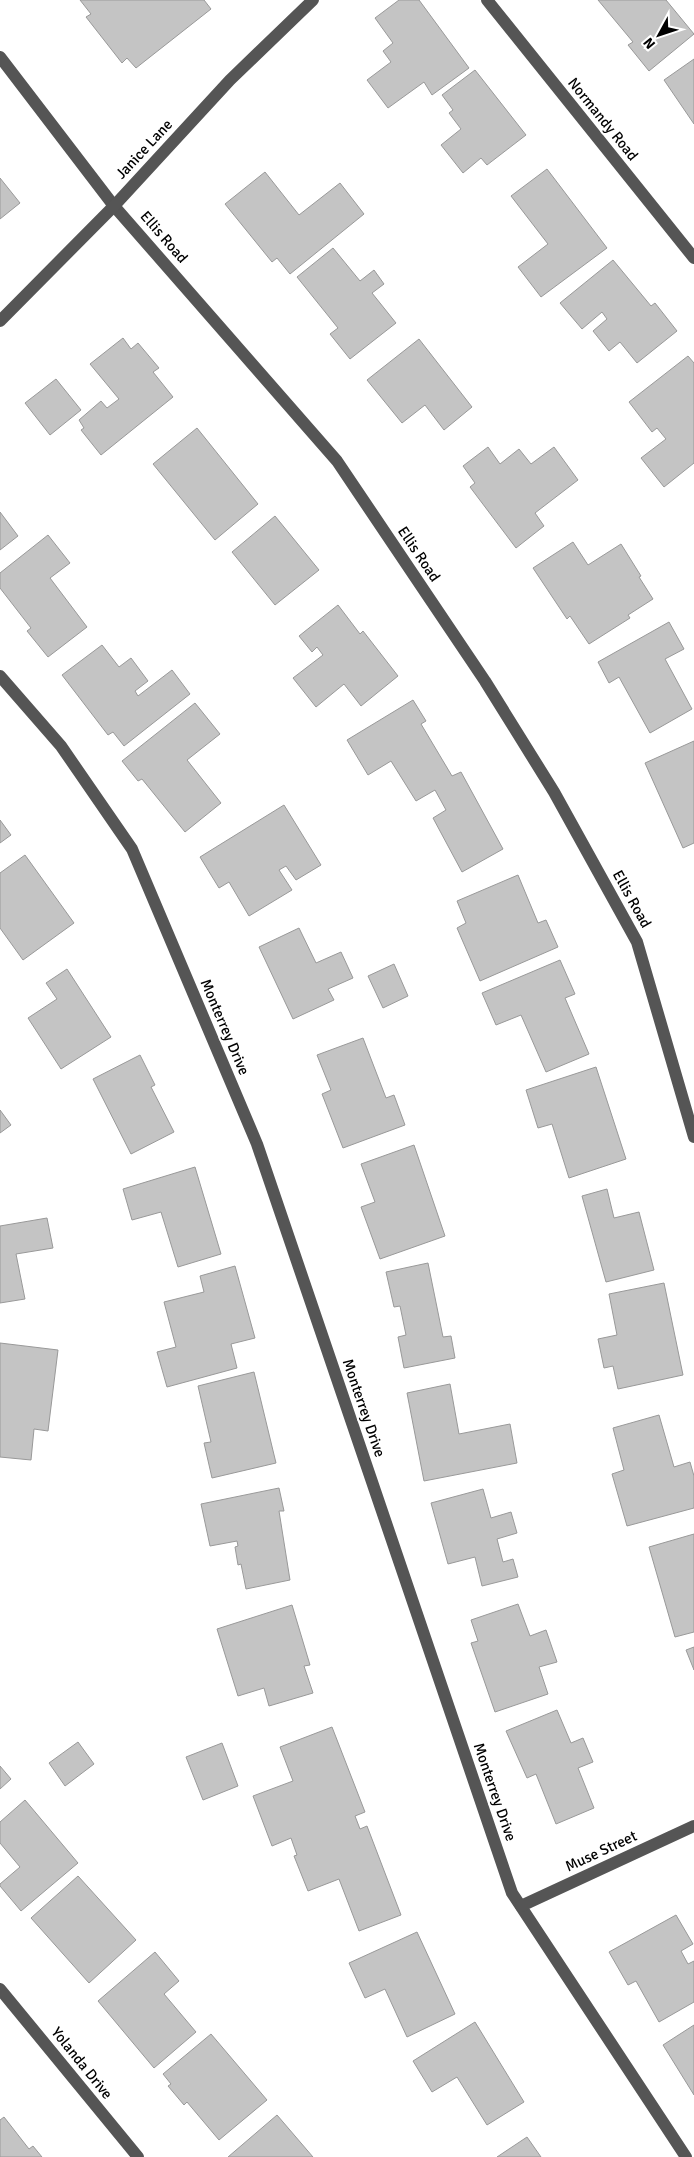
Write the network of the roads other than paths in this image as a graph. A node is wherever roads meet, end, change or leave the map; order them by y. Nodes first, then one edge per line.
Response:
1 (313, 0) edge
2 (487, 0) edge
3 (0, 57) edge
4 (114, 206) junction
5 (694, 258) edge
6 (0, 321) edge
7 (0, 676) edge
8 (694, 1137) edge
9 (694, 1826) edge
10 (521, 1906) junction
11 (0, 1990) edge
12 (138, 2157) edge
13 (686, 2157) edge

1 - 4 street, Janice Lane
2 - 5 street, Normandy Road
3 - 4 street, Ellis Road
4 - 6 street, Janice Lane
4 - 8 street, Ellis Road
7 - 10 street, Monterrey Drive
9 - 10 street, Muse Street
10 - 13 street, Monterrey Drive
11 - 12 street, Yolanda Drive

